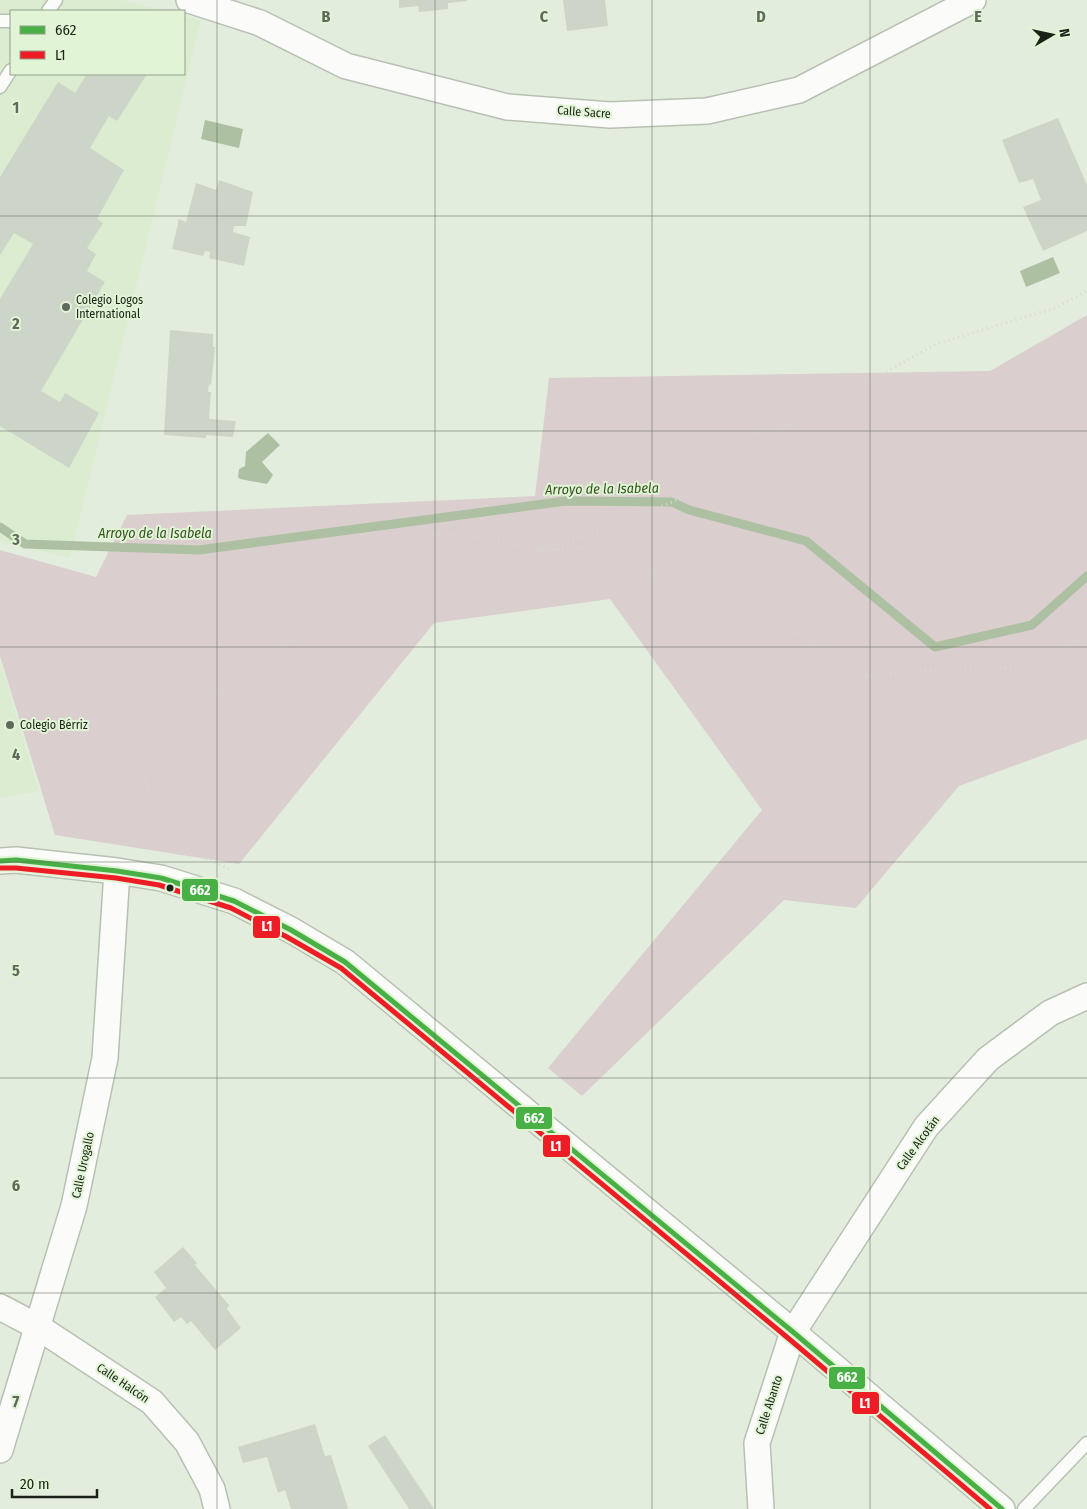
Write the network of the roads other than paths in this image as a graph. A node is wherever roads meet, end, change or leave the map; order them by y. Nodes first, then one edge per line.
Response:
1 (190, 0) edge
2 (972, 0) edge
3 (10, 72) edge
4 (0, 87) edge
5 (0, 860) edge
6 (118, 871) junction
7 (1087, 996) edge
8 (0, 1307) edge
9 (38, 1327) junction
10 (794, 1332) junction
11 (1087, 1442) edge
12 (0, 1450) edge
13 (217, 1509) edge
14 (761, 1509) edge
15 (1002, 1509) edge
16 (1024, 1509) edge

1 - 2 street, Calle Sacre
3 - 4 lane
5 - 6 street
6 - 9 street, Calle Urogallo
6 - 10 street
7 - 10 street, Calle Alcotán
8 - 9 street, Calle Halcón
9 - 12 street, Calle Urogallo
9 - 13 street, Calle Halcón
10 - 14 street, Calle Abanto
10 - 15 street
11 - 16 lane

